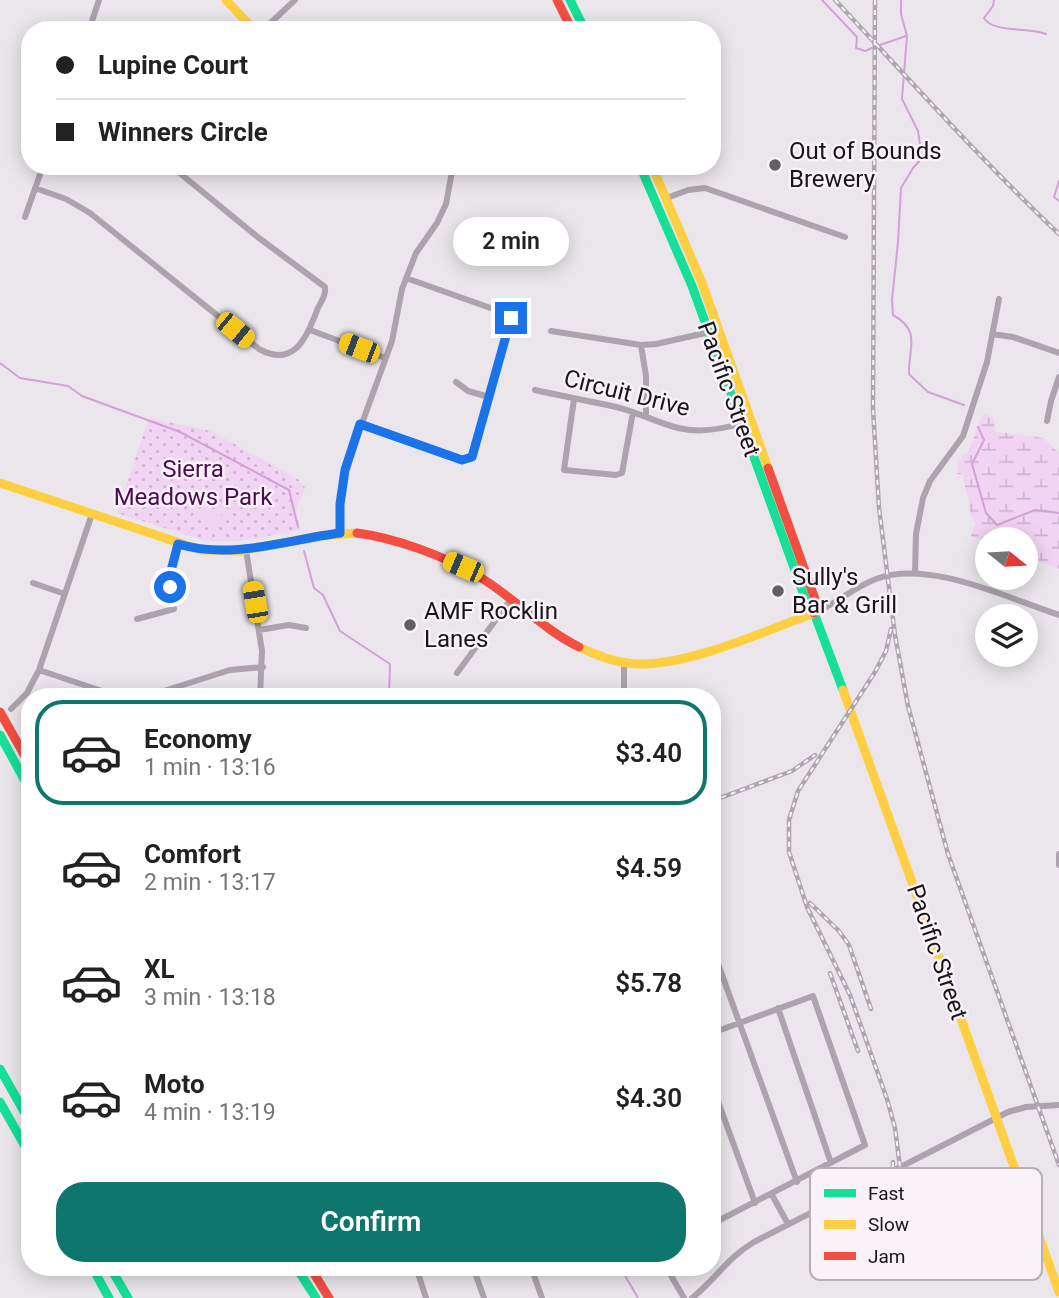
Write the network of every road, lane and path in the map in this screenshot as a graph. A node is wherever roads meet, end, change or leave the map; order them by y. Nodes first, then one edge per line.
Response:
1 (99, 0) edge
2 (226, 0) edge
3 (295, 0) edge
4 (557, 0) edge
5 (563, 0) edge
6 (570, 0) edge
7 (565, 15) junction
8 (92, 21) edge
9 (246, 21) edge
10 (273, 21) edge
11 (568, 21) edge
12 (580, 21) edge
13 (40, 175) edge
14 (182, 175) edge
15 (452, 175) edge
16 (644, 175) edge
17 (656, 175) edge
18 (35, 188) junction
19 (667, 198) junction
20 (24, 217) dead end
21 (845, 237) dead end
22 (407, 278) junction
23 (999, 299) dead end
24 (310, 330) junction
25 (551, 331) dead end
26 (713, 331) junction
27 (992, 334) junction
28 (640, 345) junction
29 (1059, 353) edge
30 (386, 358) junction
31 (1059, 377) edge
32 (456, 382) dead end
33 (535, 390) dead end
34 (489, 397) junction
35 (574, 399) junction
36 (634, 412) junction
37 (646, 415) junction
38 (751, 421) junction
39 (1047, 421) dead end
40 (360, 424) junction
41 (741, 424) junction
42 (0, 482) edge
43 (92, 514) junction
44 (340, 533) junction
45 (178, 544) junction
46 (246, 550) junction
47 (915, 573) junction
48 (33, 583) dead end
49 (65, 593) junction
50 (511, 599) junction
51 (814, 613) junction
52 (1059, 615) edge
53 (137, 619) dead end
54 (306, 628) dead end
55 (259, 631) junction
56 (624, 664) junction
57 (262, 667) junction
58 (39, 670) junction
59 (457, 673) dead end
60 (29, 688) edge
61 (86, 688) edge
62 (173, 688) edge
63 (261, 688) edge
64 (624, 688) edge
65 (21, 698) edge
66 (11, 709) dead end
67 (0, 712) edge
68 (0, 735) edge
69 (21, 749) edge
70 (21, 774) edge
71 (1059, 854) edge
72 (1059, 865) edge
73 (721, 981) edge
74 (778, 1008) junction
75 (739, 1022) junction
76 (721, 1029) edge
77 (0, 1069) edge
78 (0, 1102) edge
79 (1059, 1105) edge
80 (21, 1106) edge
81 (721, 1109) edge
82 (996, 1118) junction
83 (21, 1139) edge
84 (831, 1163) junction
85 (822, 1168) edge
86 (898, 1168) edge
87 (1014, 1168) edge
88 (810, 1175) edge
89 (797, 1182) junction
90 (772, 1195) junction
91 (755, 1203) junction
92 (810, 1213) edge
93 (721, 1220) edge
94 (788, 1224) junction
95 (1042, 1245) edge
96 (721, 1268) edge
97 (97, 1276) edge
98 (115, 1276) edge
99 (302, 1276) edge
100 (316, 1276) edge
101 (418, 1276) edge
102 (476, 1276) edge
103 (534, 1276) edge
104 (671, 1276) edge
105 (714, 1276) edge
106 (1059, 1292) edge
107 (109, 1298) edge
108 (128, 1298) edge
109 (316, 1298) edge
110 (329, 1298) edge
111 (426, 1298) edge
112 (484, 1298) edge
113 (542, 1298) edge
114 (684, 1298) edge
115 (692, 1298) edge

1 - 8 street
2 - 9 main road
3 - 10 street
4 - 7 main road
5 - 7 main road
6 - 12 main road
7 - 11 main road
13 - 18 street
14 - 24 street
15 - 22 street
16 - 26 main road, Pacific Street
17 - 19 main road, Pacific Street
18 - 20 street
18 - 24 street
19 - 21 street
19 - 26 main road, Pacific Street
22 - 30 street
22 - 34 street
23 - 27 street
24 - 30 street
25 - 28 street
26 - 28 street
26 - 38 main road, Pacific Street
26 - 41 main road, Pacific Street
27 - 29 street
27 - 47 street
28 - 37 street
30 - 40 street
31 - 39 street
32 - 34 street
33 - 35 street, Circuit Drive
34 - 40 street
35 - 36 street, Circuit Drive
35 - 36 street
36 - 37 street, Circuit Drive
37 - 41 street, Circuit Drive
38 - 41 street, Circuit Drive
38 - 51 main road, Pacific Street
40 - 44 street
41 - 51 main road, Pacific Street
42 - 43 main road
43 - 45 main road
43 - 49 street
44 - 46 main road
44 - 50 main road
45 - 46 main road
45 - 53 street
46 - 55 street
47 - 51 street
47 - 52 street
48 - 49 street
49 - 58 street
50 - 56 main road
50 - 59 street
51 - 56 main road
51 - 82 main road, Pacific Street
54 - 55 street
55 - 57 street
56 - 64 street
57 - 62 street
57 - 63 street
58 - 60 street
58 - 61 street
65 - 66 street
67 - 69 main road
68 - 70 main road
71 - 72 street
73 - 75 street
74 - 75 street
74 - 84 street
74 - 84 street
75 - 76 street
75 - 89 street
77 - 80 main road
78 - 83 main road
79 - 82 street
81 - 91 street
82 - 86 street
82 - 87 main road, Pacific Street
84 - 85 street
88 - 89 street
89 - 90 street
90 - 91 street
90 - 94 street
91 - 93 street
92 - 94 street
94 - 96 street
95 - 106 main road, Pacific Street
97 - 107 main road
98 - 108 main road
99 - 109 main road
100 - 110 main road
101 - 111 street
102 - 112 street
103 - 113 street
104 - 114 street
105 - 115 street

